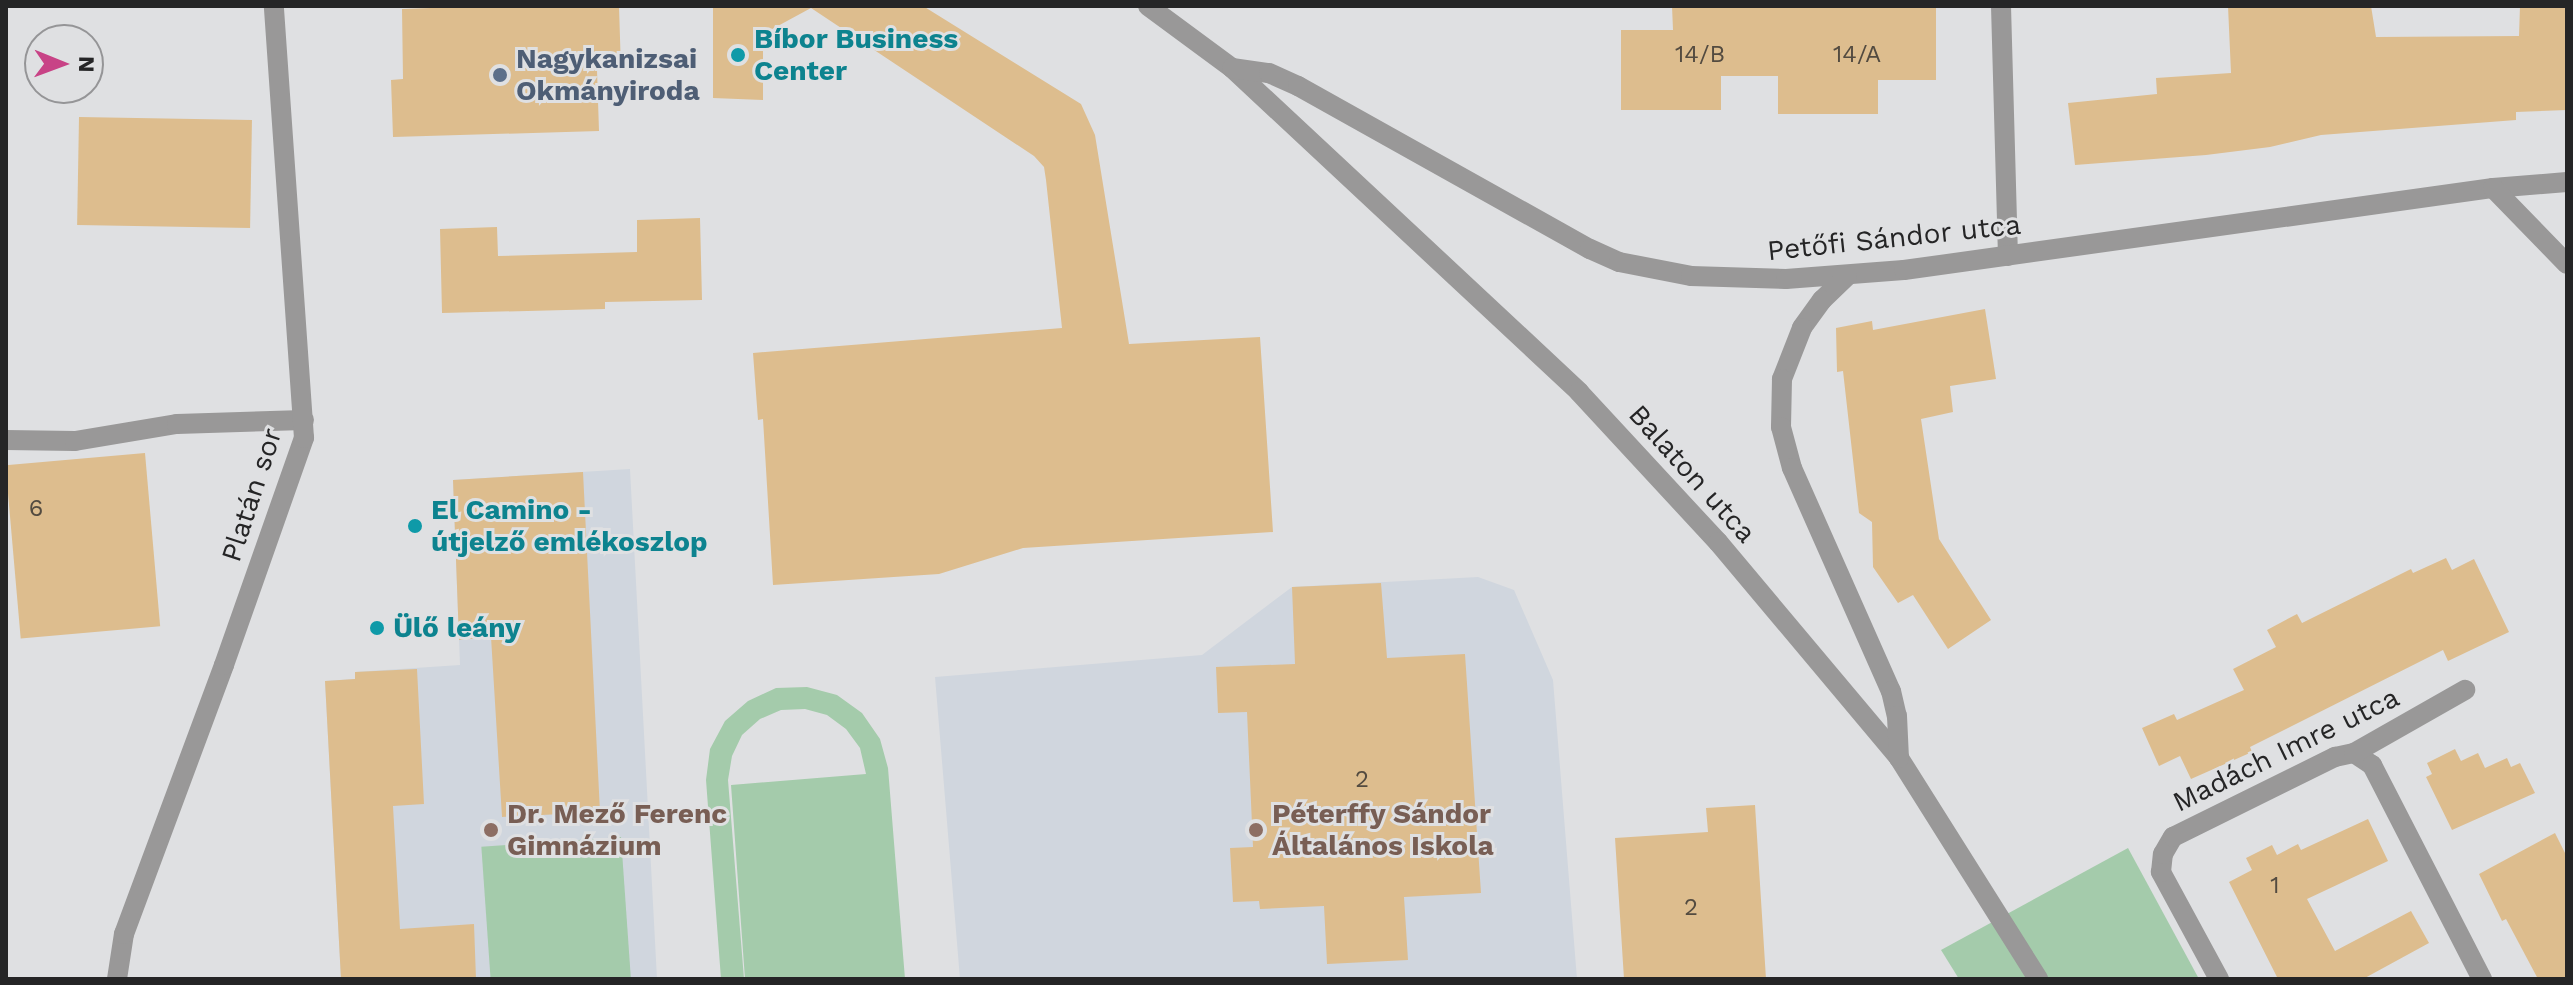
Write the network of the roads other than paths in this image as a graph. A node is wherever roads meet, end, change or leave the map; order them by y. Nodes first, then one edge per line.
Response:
1 (274, 6) edge
2 (1148, 6) edge
3 (2001, 6) edge
4 (1232, 68) junction
5 (2567, 182) edge
6 (2493, 188) junction
7 (2008, 256) junction
8 (2567, 264) edge
9 (1847, 276) junction
10 (304, 420) junction
11 (6, 440) edge
12 (2465, 690) dead end
13 (2354, 753) junction
14 (1899, 758) junction
15 (117, 979) edge
16 (2038, 979) edge
17 (2219, 979) edge
18 (2482, 979) edge

1 - 10 street, Platán sor
2 - 4 street, Petőfi Sándor utca
3 - 7 street
4 - 9 street, Petőfi Sándor utca
4 - 14 street, Balaton utca
5 - 6 street, Petőfi Sándor utca
6 - 7 street, Petőfi Sándor utca
6 - 8 street
7 - 9 street, Petőfi Sándor utca
9 - 14 street
10 - 11 street
10 - 15 street, Platán sor
12 - 13 street, Madách Imre utca
13 - 17 street, Madách Imre utca
13 - 18 street
14 - 16 street, Balaton utca

